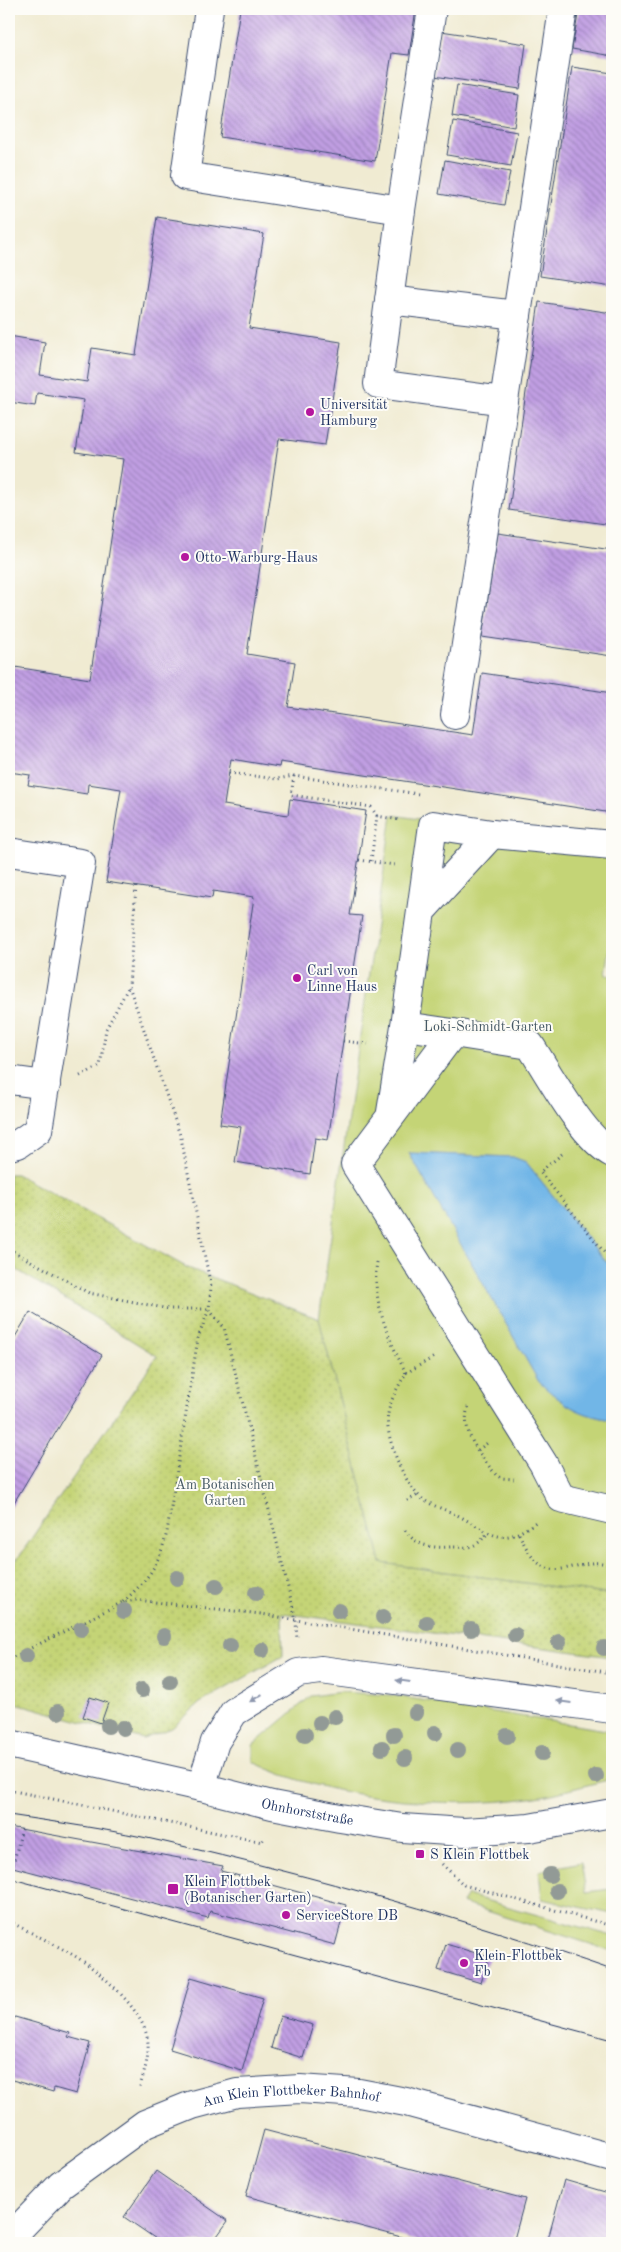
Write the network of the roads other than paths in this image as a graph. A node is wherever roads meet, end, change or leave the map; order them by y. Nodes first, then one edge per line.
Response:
1 (209, 9) edge
2 (432, 9) edge
3 (562, 9) edge
4 (401, 210) junction
5 (389, 300) junction
6 (517, 315) junction
7 (504, 401) junction
8 (455, 715) dead end
9 (492, 834) junction
10 (612, 845) edge
11 (9, 852) edge
12 (423, 909) junction
13 (405, 1026) junction
14 (453, 1033) junction
15 (9, 1080) edge
16 (46, 1085) junction
17 (391, 1116) junction
18 (9, 1146) edge
19 (612, 1153) edge
20 (612, 1510) edge
21 (612, 1709) edge
22 (9, 1744) edge
23 (201, 1787) junction
24 (612, 1813) edge
25 (612, 2158) edge
26 (9, 2239) edge
27 (13, 2243) edge

1 - 4 street
2 - 4 street
3 - 6 street
4 - 5 street
5 - 6 street
5 - 7 street
6 - 7 street
7 - 8 street
9 - 10 street
9 - 12 street
9 - 12 street
11 - 16 street
12 - 13 street
13 - 14 street
13 - 17 street
14 - 17 street
14 - 19 street
15 - 16 street
16 - 18 street
17 - 20 street
21 -> 23 street
22 - 23 street, Ohnhorststraße
23 - 24 street, Ohnhorststraße
25 - 26 street, Am Klein Flottbeker Bahnhof
26 - 27 street

